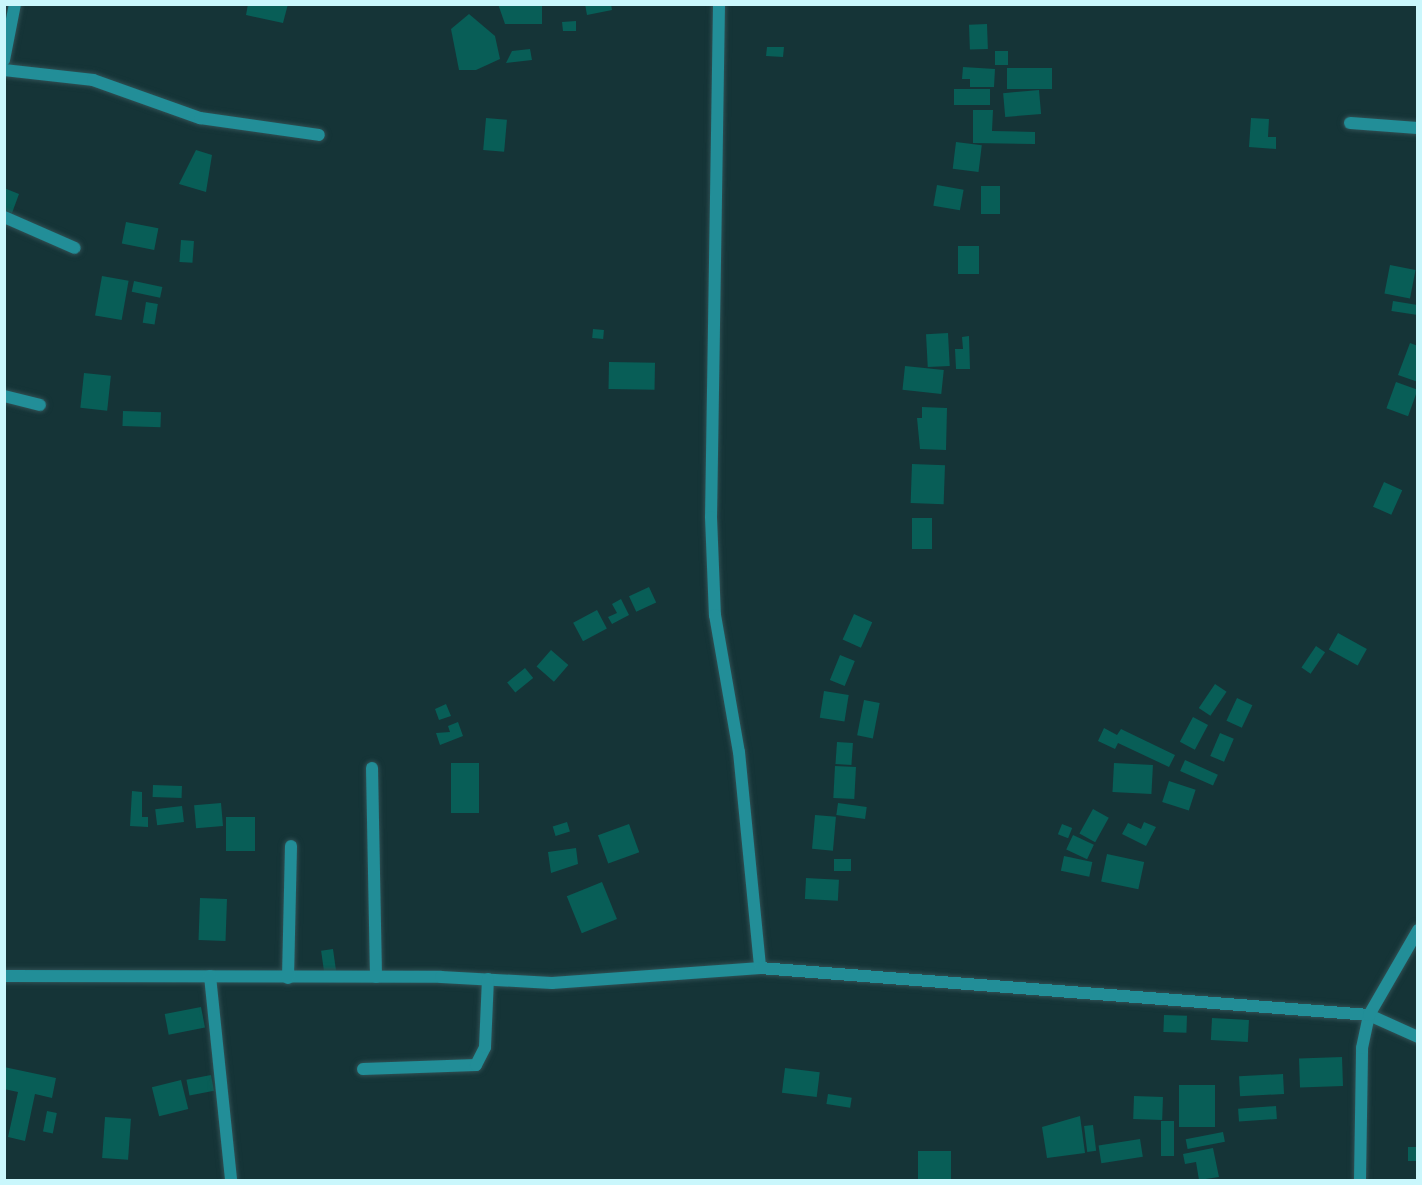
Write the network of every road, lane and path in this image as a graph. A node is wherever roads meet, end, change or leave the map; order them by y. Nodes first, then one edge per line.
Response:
1 (15, 4) edge
2 (719, 4) edge
3 (4, 60) edge
4 (4, 70) edge
5 (1350, 123) dead end
6 (1418, 128) edge
7 (319, 135) dead end
8 (4, 217) edge
9 (75, 248) dead end
10 (4, 396) edge
11 (40, 405) dead end
12 (372, 768) dead end
13 (291, 846) dead end
14 (1418, 930) edge
15 (760, 968) junction
16 (4, 976) edge
17 (210, 976) junction
18 (376, 977) junction
19 (288, 978) junction
20 (488, 980) junction
21 (1369, 1015) junction
22 (1418, 1037) edge
23 (363, 1069) dead end
24 (231, 1180) edge
25 (1360, 1180) edge

1 - 3 street
2 - 15 street
4 - 7 street
5 - 6 street
8 - 9 street
10 - 11 street
12 - 18 street
13 - 19 street
14 - 21 street
15 - 20 street
15 - 21 street
16 - 17 street
17 - 19 street
17 - 24 street
18 - 19 street
18 - 20 street
20 - 23 street
21 - 22 street
21 - 25 street

